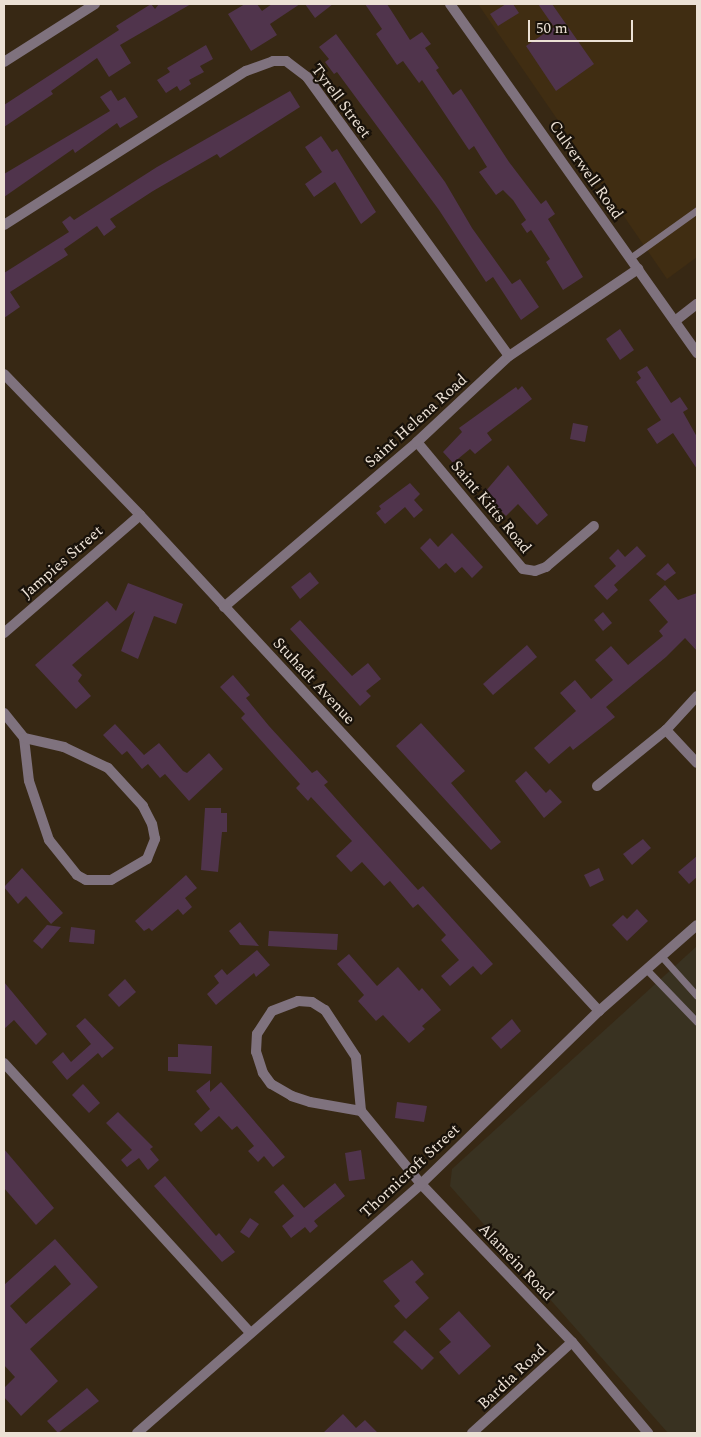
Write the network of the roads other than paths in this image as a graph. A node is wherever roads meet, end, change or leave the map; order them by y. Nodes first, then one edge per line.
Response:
1 (95, 4) edge
2 (450, 4) edge
3 (4, 62) edge
4 (697, 210) edge
5 (4, 225) edge
6 (630, 258) junction
7 (638, 269) junction
8 (697, 304) edge
9 (675, 321) junction
10 (697, 353) edge
11 (509, 356) junction
12 (4, 374) edge
13 (417, 442) junction
14 (140, 514) junction
15 (594, 526) dead end
16 (224, 607) junction
17 (4, 633) edge
18 (697, 696) edge
19 (4, 713) edge
20 (666, 730) junction
21 (24, 738) junction
22 (697, 763) edge
23 (597, 786) dead end
24 (697, 925) edge
25 (662, 957) junction
26 (646, 970) junction
27 (697, 996) edge
28 (599, 1011) junction
29 (697, 1022) edge
30 (4, 1063) edge
31 (361, 1111) junction
32 (421, 1184) junction
33 (250, 1332) junction
34 (572, 1342) junction
35 (137, 1433) edge
36 (472, 1433) edge
37 (648, 1433) edge

1 - 3 street
2 - 6 street, Culverwell Road
4 - 6 lane
5 - 11 street, Tyrell Street
6 - 7 street, Culverwell Road
7 - 9 street, Culverwell Road
7 - 11 street, Saint Helena Road
8 - 9 street
9 - 10 street, Culverwell Road
11 - 13 street, Saint Helena Road
12 - 14 street, Stuhadt Avenue
13 - 15 street, Saint Kitts Road
13 - 16 street, Saint Helena Road
14 - 16 street, Stuhadt Avenue
14 - 17 street, Jampies Street
16 - 28 street, Stuhadt Avenue
18 - 20 street
19 - 21 street
20 - 22 street
20 - 23 street
21 - 21 street
24 - 25 street, Thornicroft Street
25 - 26 street, Thornicroft Street
25 - 27 lane
26 - 28 street, Thornicroft Street
26 - 29 lane
28 - 32 street, Thornicroft Street
30 - 33 street
31 - 31 street
31 - 32 street, Alamein Road
32 - 33 street, Thornicroft Street
32 - 34 street, Alamein Road
33 - 35 street, Thornicroft Street
34 - 36 street, Bardia Road
34 - 37 street, Alamein Road

